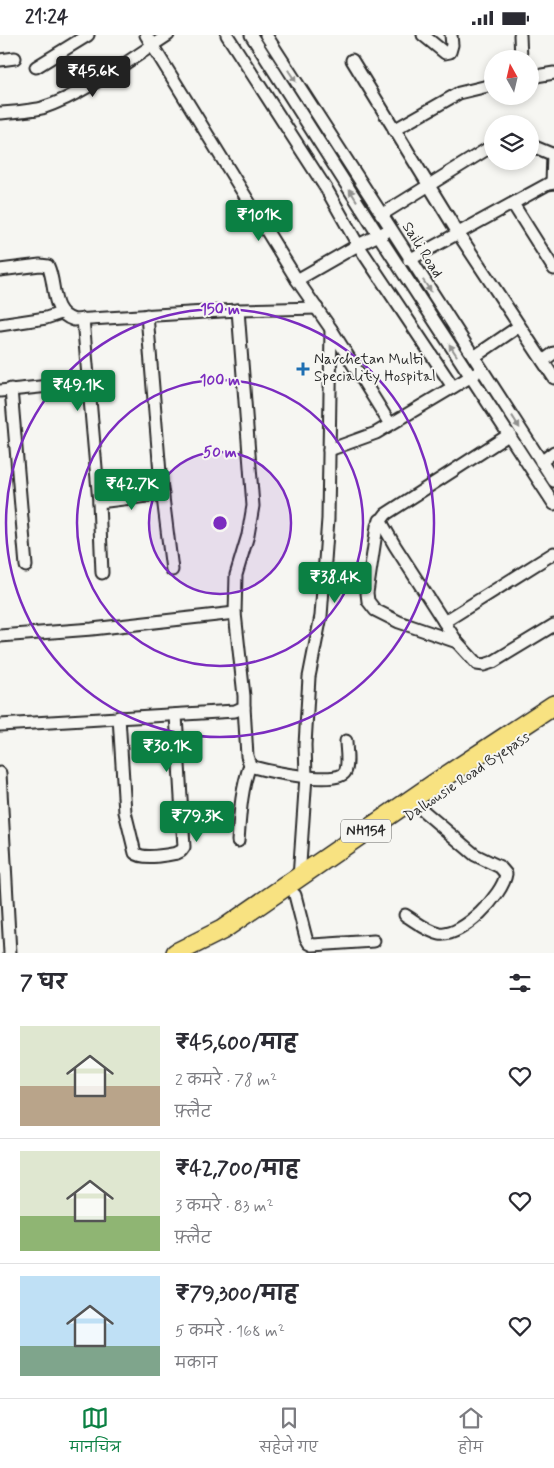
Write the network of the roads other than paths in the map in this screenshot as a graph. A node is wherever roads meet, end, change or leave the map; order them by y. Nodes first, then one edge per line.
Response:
1 (88, 35) edge
2 (168, 35) edge
3 (227, 35) edge
4 (251, 35) edge
5 (266, 35) edge
6 (423, 35) edge
7 (451, 35) edge
8 (520, 35) edge
9 (149, 40) edge
10 (521, 50) edge
11 (15, 59) dead end
12 (0, 61) edge
13 (352, 61) dead end
14 (36, 67) dead end
15 (554, 73) edge
16 (539, 76) edge
17 (484, 87) edge
18 (0, 113) edge
19 (394, 130) junction
20 (539, 149) edge
21 (484, 150) edge
22 (554, 155) edge
23 (553, 183) edge
24 (428, 185) junction
25 (513, 204) junction
26 (381, 215) junction
27 (391, 229) junction
28 (458, 233) junction
29 (379, 236) junction
30 (358, 245) junction
31 (409, 260) junction
32 (554, 269) edge
33 (0, 270) edge
34 (297, 280) junction
35 (317, 308) junction
36 (238, 310) junction
37 (61, 313) junction
38 (147, 315) junction
39 (83, 319) junction
40 (0, 325) edge
41 (518, 327) junction
42 (331, 329) junction
43 (554, 353) edge
44 (474, 357) junction
45 (543, 361) junction
46 (484, 371) junction
47 (470, 376) junction
48 (554, 379) edge
49 (89, 382) junction
50 (453, 387) junction
51 (6, 390) edge
52 (390, 424) junction
53 (510, 434) junction
54 (329, 450) junction
55 (554, 452) edge
56 (541, 462) junction
57 (554, 481) edge
58 (163, 494) junction
59 (99, 502) junction
60 (554, 504) edge
61 (380, 520) junction
62 (554, 553) edge
63 (26, 566) dead end
64 (172, 570) dead end
65 (102, 573) dead end
66 (235, 613) junction
67 (444, 621) junction
68 (554, 625) edge
69 (0, 636) edge
70 (457, 642) junction
71 (554, 705) edge
72 (244, 707) junction
73 (176, 715) junction
74 (119, 717) junction
75 (554, 720) edge
76 (0, 725) edge
77 (346, 741) dead end
78 (250, 765) junction
79 (0, 773) edge
80 (306, 777) junction
81 (420, 808) junction
82 (238, 841) dead end
83 (297, 886) junction
84 (405, 915) dead end
85 (374, 941) dead end
86 (10, 953) edge
87 (176, 953) edge
88 (207, 953) edge

1 - 14 street
2 - 9 street
3 - 30 street
29 -> 4 street
5 -> 26 street, Saili Road
6 - 7 street
8 - 10 street
9 - 18 street
9 - 34 street
11 - 12 street
13 - 19 street
15 - 16 street
17 - 19 street
19 - 24 street
20 - 22 street
21 - 24 street
22 - 23 street
23 - 25 street
24 - 26 street
24 - 28 street
25 - 28 street
25 - 32 street
26 - 27 street, Saili Road
27 - 29 street
27 - 31 street, Saili Road
28 - 31 street
28 - 41 street
29 - 30 street
47 -> 29 street
30 - 34 street
30 - 50 street
31 -> 44 street, Saili Road
33 - 37 street
34 - 35 street
35 - 36 street
35 - 42 street
36 - 38 street
36 - 66 street
37 - 39 street
37 - 40 street
38 - 39 street
38 - 58 street
39 - 49 street
41 - 44 street
41 - 45 street
42 - 52 street
42 - 54 street
43 - 45 street
44 - 46 street, Saili Road
45 - 48 street
46 - 47 street
46 -> 56 street, Saili Road
47 - 50 street
47 - 53 street
49 - 51 street
49 - 59 street
50 - 52 street
51 - 63 street
52 - 54 street
53 - 60 street
53 - 61 street
54 - 80 street
55 - 56 street
56 - 57 street, Saili Road
58 - 59 street
58 - 64 street
59 - 65 street
61 - 67 street
61 - 70 street
62 - 67 street
66 - 69 street
66 - 72 street
67 - 70 street
68 - 70 street
71 - 83 highway, NH154
72 - 73 street
72 - 78 street
73 - 74 street
73 - 74 street
74 - 76 street
75 - 81 highway, Dalhousie Road Byepass / NH154
77 - 80 street
78 - 80 street
78 - 82 street
79 - 86 street
80 - 83 street
81 - 83 highway, Dalhousie Road Byepass / NH154
81 - 84 street
83 - 85 street
83 - 87 highway, NH154
83 - 88 highway, Dalhousie Road Byepass / NH154

